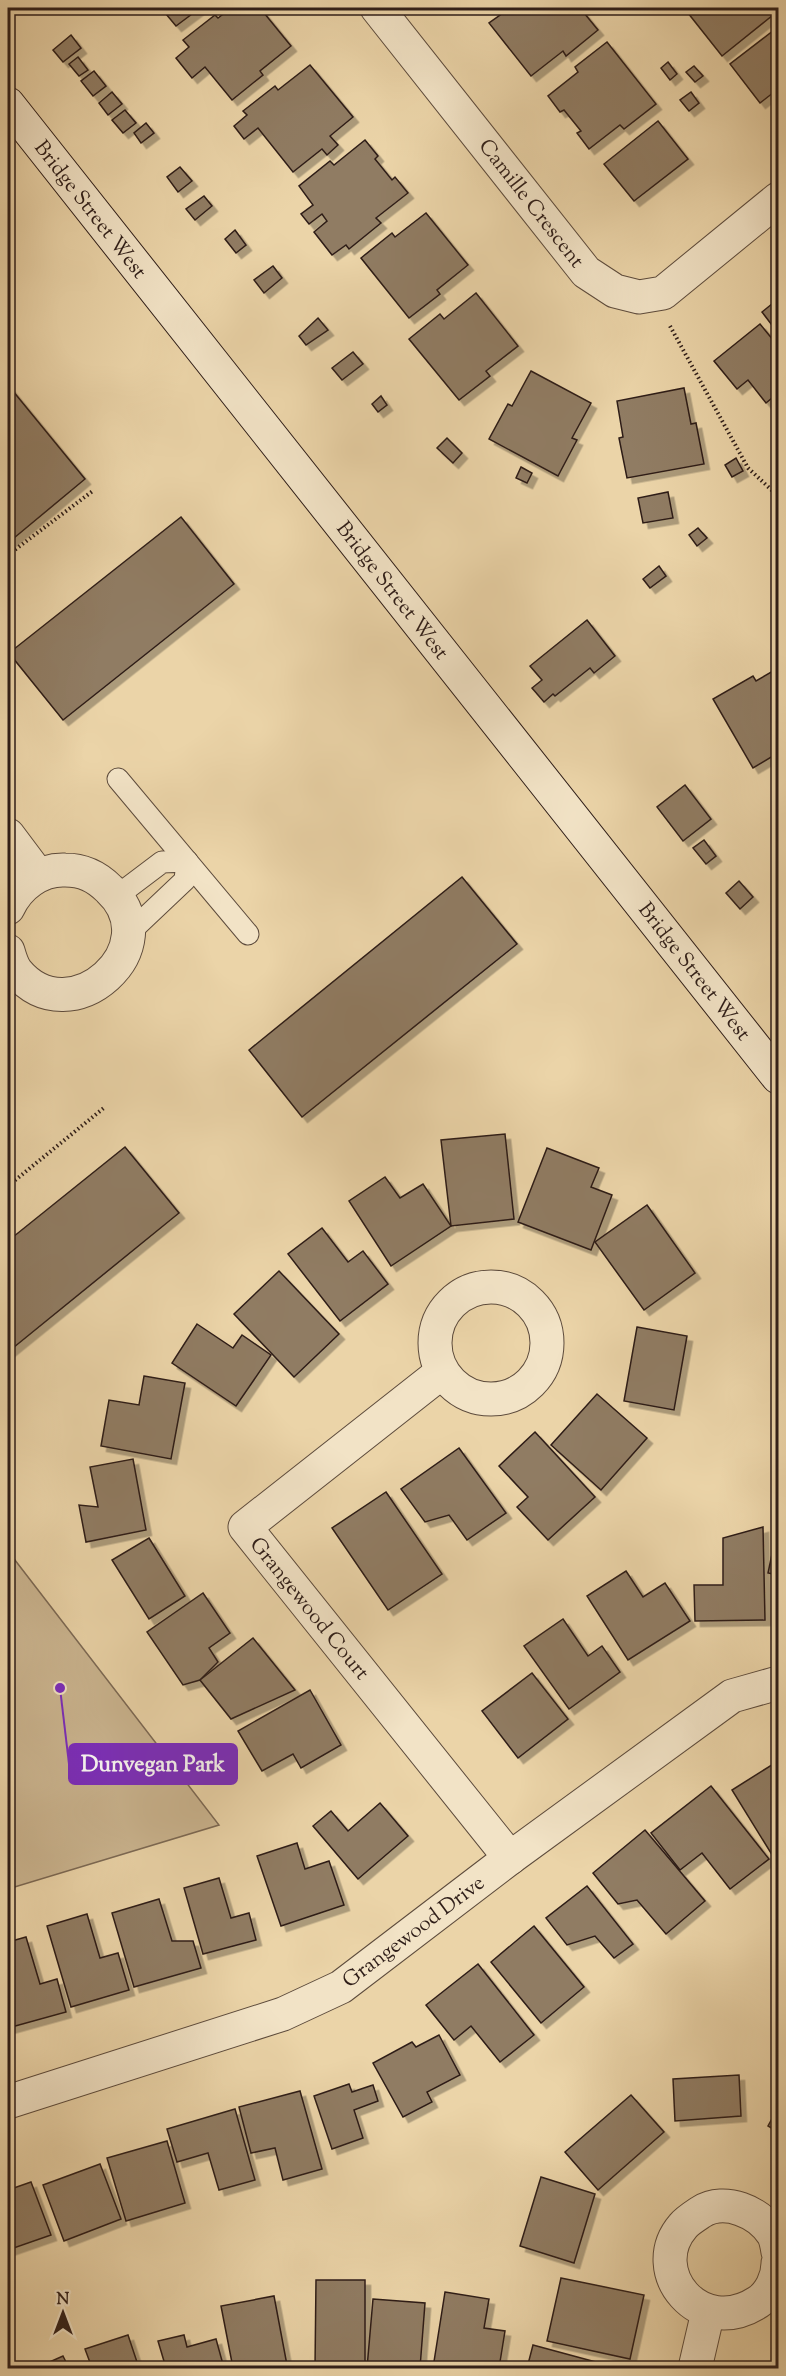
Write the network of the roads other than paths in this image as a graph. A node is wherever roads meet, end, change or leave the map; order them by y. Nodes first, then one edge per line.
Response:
1 (377, 8) edge
2 (8, 104) edge
3 (778, 199) edge
4 (118, 779) dead end
5 (8, 835) edge
6 (187, 861) junction
7 (38, 875) junction
8 (117, 896) junction
9 (8, 908) edge
10 (128, 934) junction
11 (248, 934) dead end
12 (8, 951) edge
13 (778, 1077) edge
14 (442, 1372) dead end
15 (778, 1683) edge
16 (510, 1858) junction
17 (8, 2102) edge
18 (778, 2252) edge
19 (778, 2263) edge
20 (708, 2312) junction
21 (695, 2368) edge

1 - 3 street, Camille Crescent
2 - 13 street, Bridge Street West
4 - 6 lane
5 - 7 street
6 - 8 lane
6 - 10 lane
6 - 11 lane
7 - 8 street
7 - 9 street
8 - 10 street
10 - 12 street
14 - 16 street, Grangewood Court
15 - 16 street, Grangewood Drive
16 - 17 street, Grangewood Drive
18 - 20 street
19 - 20 street
20 - 21 street

